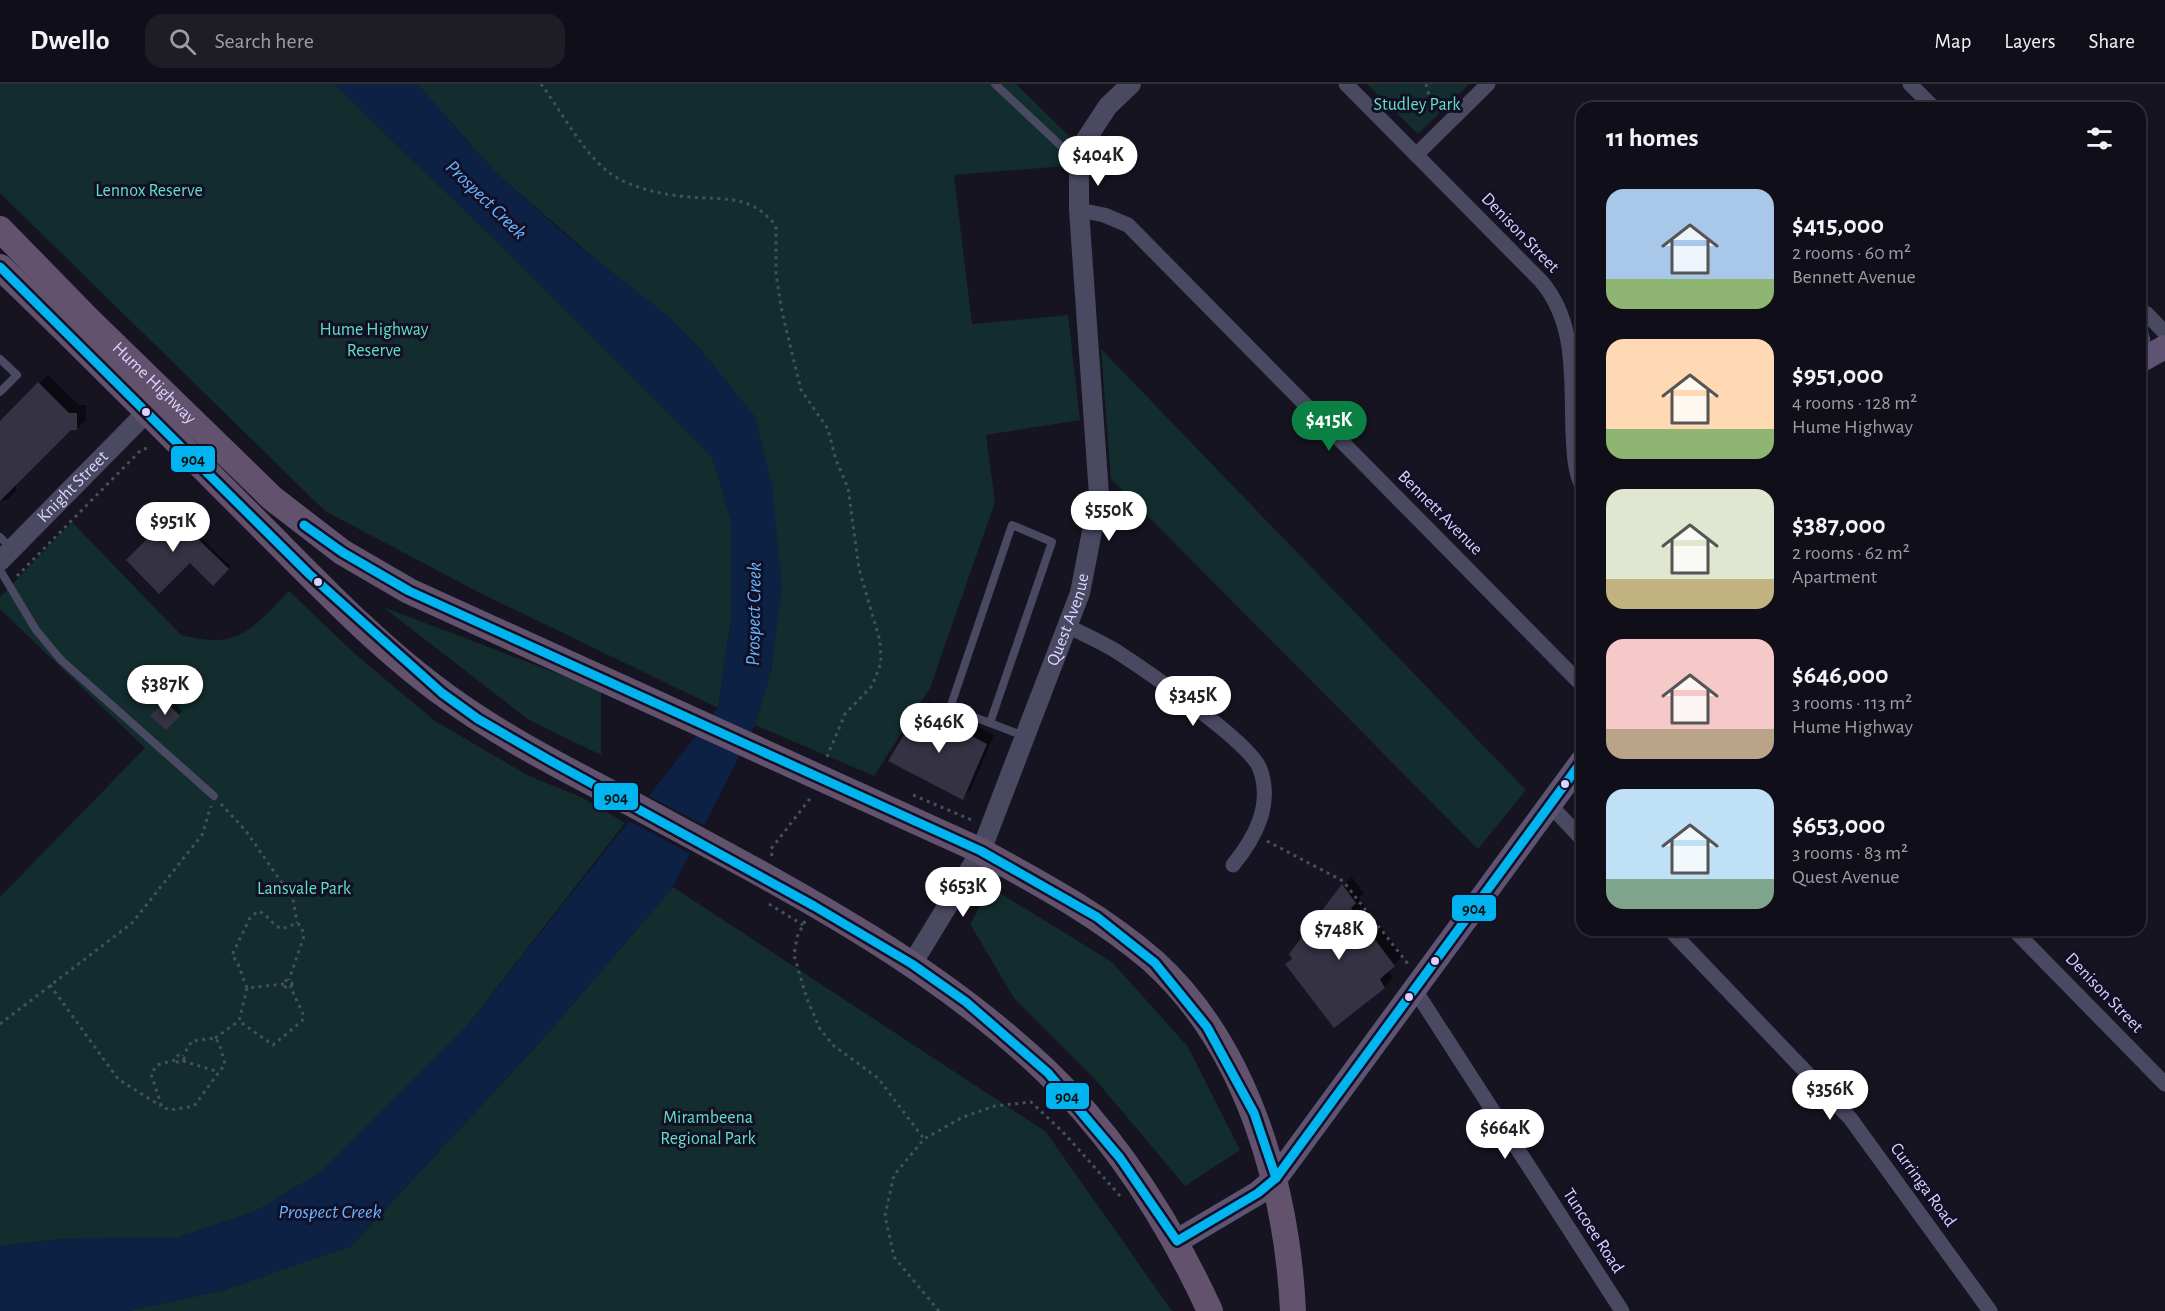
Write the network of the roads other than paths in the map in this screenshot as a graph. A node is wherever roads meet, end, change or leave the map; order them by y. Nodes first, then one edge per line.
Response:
1 (995, 84) edge
2 (1131, 84) edge
3 (1346, 84) edge
4 (1488, 84) edge
5 (1910, 84) edge
6 (1928, 102) edge
7 (1416, 155) junction
8 (1079, 163) junction
9 (1079, 210) junction
10 (0, 229) edge
11 (6, 277) edge
12 (2146, 314) edge
13 (2165, 333) edge
14 (2165, 347) edge
15 (2146, 358) edge
16 (0, 359) edge
17 (0, 392) edge
18 (146, 413) junction
19 (1576, 465) edge
20 (4, 549) edge
21 (0, 570) edge
22 (1067, 626) junction
23 (1576, 679) edge
24 (990, 723) junction
25 (1024, 736) junction
26 (1576, 769) edge
27 (214, 796) road end
28 (1550, 805) junction
29 (1576, 832) edge
30 (981, 851) junction
31 (1233, 865) dead end
32 (1676, 936) edge
33 (2020, 936) edge
34 (912, 964) junction
35 (1415, 990) junction
36 (2165, 1084) edge
37 (1276, 1178) junction
38 (1177, 1241) junction
39 (1210, 1311) edge
40 (1293, 1311) edge
41 (1622, 1311) edge
42 (1990, 1311) edge

1 - 8 lane
2 - 8 street, Quest Avenue
3 - 7 street, Denison Street
4 - 7 street
5 - 6 street
7 - 19 street, Denison Street
8 - 9 street, Quest Avenue
9 - 22 street, Quest Avenue
9 - 23 street, Bennett Avenue
10 - 30 highway, Hume Highway
11 - 18 highway, Hume Highway
12 - 13 street
14 - 15 main road
16 - 17 lane
18 - 20 street, Knight Street
18 - 34 highway, Hume Highway
21 - 27 lane
22 - 25 street, Quest Avenue
22 - 31 street
24 - 24 lane
24 - 25 lane
25 - 30 street, Quest Avenue
26 - 28 main road
28 - 29 street
28 - 35 main road
30 - 34 street, Quest Avenue
30 - 37 highway, Hume Highway
32 - 42 street, Curringa Road
33 - 36 street, Denison Street
34 - 38 highway, Hume Highway
35 - 37 main road
35 - 41 street, Tuncoee Road
37 - 38 main road
37 - 40 highway, Hume Highway
38 - 39 highway, Hume Highway

